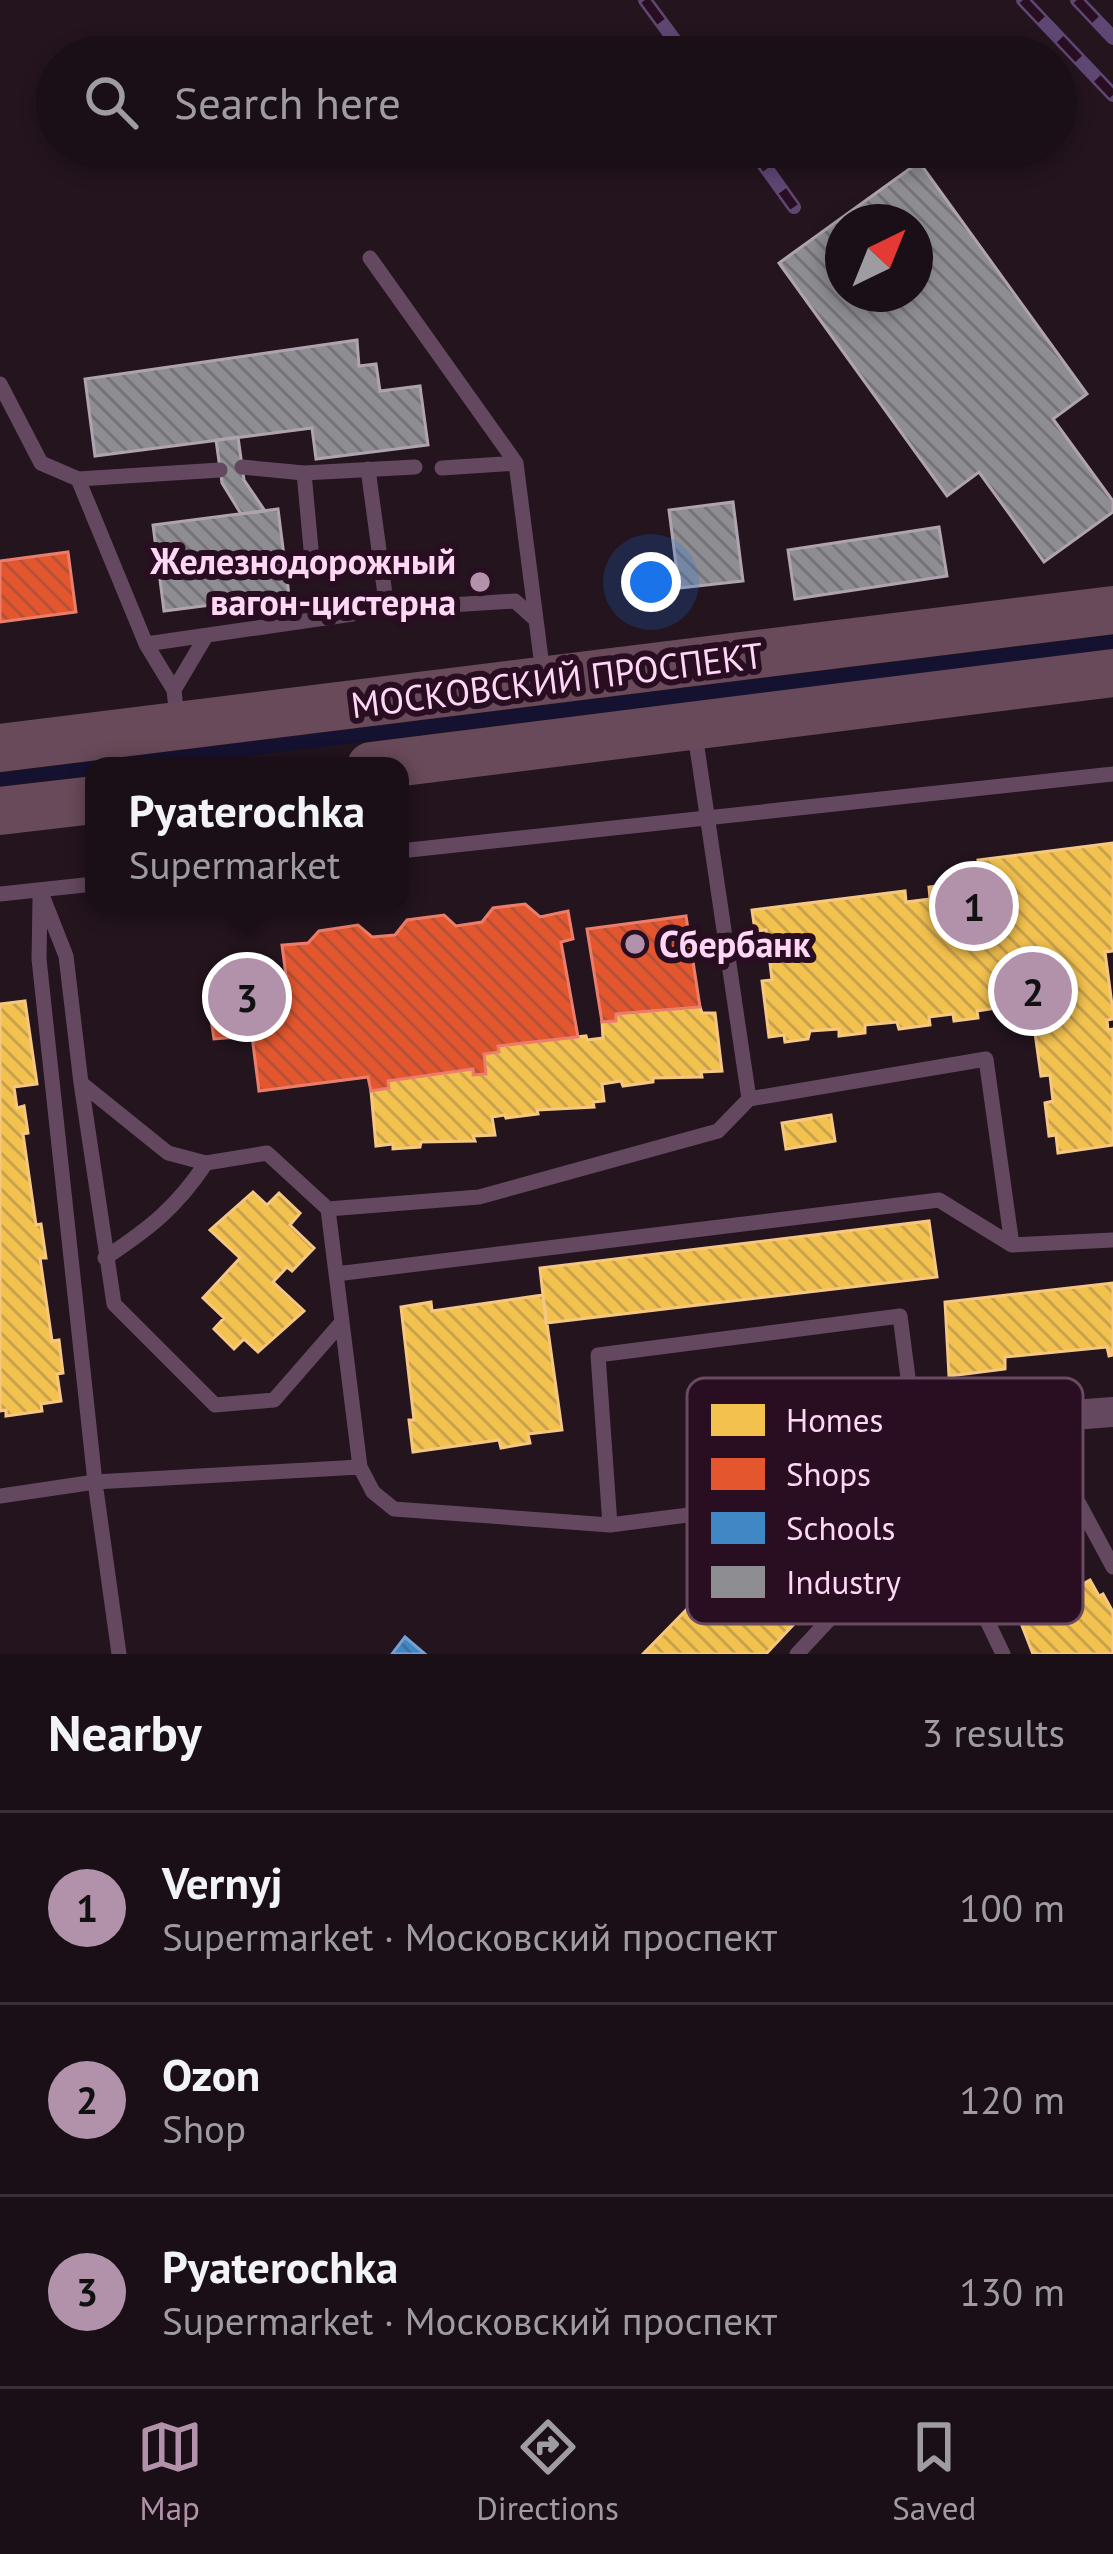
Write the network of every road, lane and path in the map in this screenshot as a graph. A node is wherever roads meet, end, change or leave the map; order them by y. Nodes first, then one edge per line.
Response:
1 (370, 258) dead end
2 (0, 384) edge
3 (516, 463) junction
4 (242, 467) dead end
5 (415, 467) dead end
6 (442, 468) dead end
7 (368, 469) junction
8 (220, 470) dead end
9 (304, 472) junction
10 (78, 479) junction
11 (310, 549) dead end
12 (387, 609) junction
13 (1113, 610) edge
14 (536, 620) junction
15 (206, 636) junction
16 (146, 644) junction
17 (1113, 674) edge
18 (544, 681) junction
19 (176, 708) junction
20 (694, 727) junction
21 (0, 748) edge
22 (409, 761) edge
23 (1113, 775) edge
24 (85, 801) edge
25 (0, 811) edge
26 (708, 818) junction
27 (409, 850) edge
28 (85, 885) edge
29 (40, 890) junction
30 (0, 894) edge
31 (81, 1083) junction
32 (749, 1100) junction
33 (206, 1163) junction
34 (328, 1209) junction
35 (1113, 1240) edge
36 (1012, 1245) junction
37 (105, 1258) junction
38 (336, 1274) junction
39 (342, 1322) junction
40 (909, 1378) edge
41 (1113, 1412) edge
42 (1083, 1414) edge
43 (360, 1467) junction
44 (95, 1482) junction
45 (0, 1496) edge
46 (1083, 1511) edge
47 (687, 1515) edge
48 (610, 1525) junction
49 (1113, 1567) edge
50 (825, 1624) edge
51 (989, 1624) edge
52 (119, 1654) edge
53 (797, 1654) edge
54 (1003, 1654) edge

1 - 3 lane
2 - 10 lane
3 - 6 lane
3 - 14 lane
4 - 9 lane
5 - 7 lane
7 - 9 lane
7 - 12 lane
8 - 10 lane
9 - 11 lane
10 - 16 lane
12 - 14 lane
12 - 15 lane
13 - 18 main road, МОСКОВСКИЙ ПРОСПЕКТ
14 - 18 lane
15 - 16 lane
15 - 19 lane
16 - 19 lane
17 - 20 main road, МОСКОВСКИЙ ПРОСПЕКТ
18 - 19 main road, МОСКОВСКИЙ ПРОСПЕКТ
19 - 21 main road, МОСКОВСКИЙ ПРОСПЕКТ
20 - 22 main road, МОСКОВСКИЙ ПРОСПЕКТ
20 - 26 lane
23 - 26 lane
24 - 25 main road
26 - 27 lane
26 - 32 lane
28 - 29 lane
29 - 30 lane
29 - 31 lane
29 - 44 lane
31 - 33 lane
31 - 37 lane
32 - 34 lane
32 - 36 lane
33 - 34 lane
33 - 37 lane
34 - 38 lane
35 - 36 lane
36 - 38 lane
37 - 39 lane
38 - 39 lane
39 - 43 lane
40 - 48 lane
41 - 42 street
43 - 44 lane
43 - 48 lane
44 - 45 lane
44 - 52 lane
46 - 49 lane
47 - 48 lane
50 - 53 lane
51 - 54 lane

